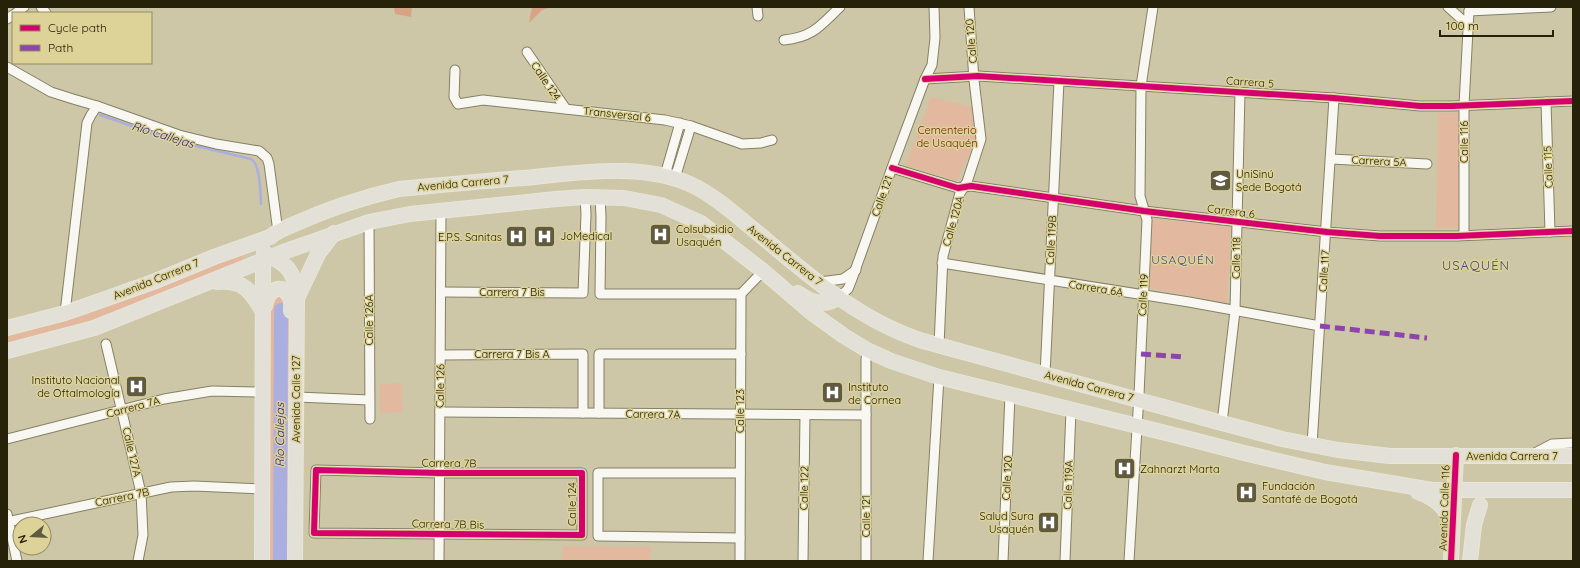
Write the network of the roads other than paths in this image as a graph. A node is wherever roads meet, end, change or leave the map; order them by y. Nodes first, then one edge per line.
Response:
1 (840, 7) edge
2 (934, 7) edge
3 (969, 7) edge
4 (1153, 7) edge
5 (1448, 7) edge
6 (1551, 7) edge
7 (1470, 9) edge
8 (1468, 25) junction
9 (784, 40) dead end
10 (527, 52) dead end
11 (7, 66) edge
12 (455, 70) dead end
13 (974, 76) junction
14 (925, 79) junction
15 (1059, 81) junction
16 (1141, 86) junction
17 (1240, 92) junction
18 (1334, 98) junction
19 (1573, 101) edge
20 (1546, 102) junction
21 (1464, 105) junction
22 (97, 106) junction
23 (566, 109) junction
24 (680, 123) junction
25 (691, 126) junction
26 (772, 140) dead end
27 (1331, 159) junction
28 (1427, 164) dead end
29 (892, 168) junction
30 (670, 176) junction
31 (964, 187) junction
32 (585, 197) junction
33 (600, 197) junction
34 (1053, 198) junction
35 (441, 210) junction
36 (1144, 211) junction
37 (368, 222) junction
38 (1237, 222) junction
39 (1573, 231) edge
40 (1327, 232) junction
41 (1550, 232) junction
42 (334, 233) junction
43 (274, 234) junction
44 (1464, 235) junction
45 (244, 246) junction
46 (266, 257) junction
47 (745, 257) junction
48 (942, 263) junction
49 (856, 270) junction
50 (763, 271) junction
51 (1049, 280) junction
52 (208, 282) junction
53 (820, 282) junction
54 (442, 292) junction
55 (741, 294) junction
56 (1143, 295) junction
57 (297, 296) junction
58 (839, 297) junction
59 (262, 310) junction
60 (1235, 311) junction
61 (65, 313) junction
62 (1320, 326) junction
63 (7, 328) edge
64 (262, 335) junction
65 (106, 344) dead end
66 (939, 345) junction
67 (868, 350) junction
68 (7, 351) edge
69 (741, 354) junction
70 (441, 355) junction
71 (1045, 374) junction
72 (939, 377) junction
73 (296, 380) junction
74 (262, 392) junction
75 (1010, 395) junction
76 (297, 397) junction
77 (1139, 399) junction
78 (369, 400) junction
79 (122, 410) junction
80 (1071, 410) junction
81 (440, 412) junction
82 (583, 413) junction
83 (599, 413) junction
84 (740, 415) junction
85 (805, 415) junction
86 (866, 415) junction
87 (370, 418) dead end
88 (1222, 423) junction
89 (1137, 426) junction
90 (7, 439) edge
91 (1573, 443) edge
92 (1312, 445) junction
93 (1460, 456) junction
94 (1531, 456) junction
95 (1573, 456) edge
96 (439, 473) junction
97 (582, 473) joint
98 (740, 473) junction
99 (1393, 484) junction
100 (262, 489) junction
101 (1459, 490) junction
102 (1498, 490) junction
103 (1573, 490) edge
104 (141, 493) junction
105 (1480, 504) junction
106 (8, 519) edge
107 (1452, 526) junction
108 (314, 533) joint
109 (439, 534) junction
110 (582, 535) joint
111 (740, 538) junction
112 (1456, 554) edge
113 (17, 561) edge
114 (138, 561) edge
115 (262, 561) edge
116 (295, 561) edge
117 (439, 561) edge
118 (740, 561) edge
119 (803, 561) edge
120 (866, 561) edge
121 (928, 561) edge
122 (1003, 561) edge
123 (1065, 561) edge
124 (1129, 561) edge
125 (1442, 561) edge
126 (1470, 561) edge

1 - 9 street
2 - 14 street, Calle 121
3 - 13 street, Calle 120
4 - 16 street, Calle 119
5 - 8 street
6 - 7 street
7 - 8 street, Calle 116
8 - 21 street, Calle 116
10 - 23 street, Calle 124
11 - 22 street
12 - 23 street, Transversal 6
13 - 14 street, Carrera 5
13 - 15 street, Carrera 5
13 - 31 street, Calle 120A
14 - 29 street, Calle 121
15 - 16 street, Carrera 5
15 - 34 street, Calle 119B
16 - 17 street, Carrera 5
16 - 36 street, Calle 119
17 - 18 street, Carrera 5
17 - 38 street, Calle 118
18 - 21 street, Carrera 5
18 - 27 street, Calle 117
19 - 20 street, Carrera 5
20 - 21 street, Carrera 5
20 - 41 street, Calle 115
21 - 44 street, Calle 116
22 - 43 street
22 - 61 street
23 - 24 street, Transversal 6
24 - 25 street, Transversal 6
24 - 30 street
25 - 26 street, Transversal 6
25 - 30 street
27 - 28 street, Carrera 5A
27 - 40 street, Calle 117
29 - 31 street, Carrera 6
29 - 49 street, Calle 121
30 - 43 main road, Avenida Carrera 7
30 - 53 main road, Avenida Carrera 7
31 - 34 street, Carrera 6
31 - 48 street, Calle 120A
32 - 33 main road, Avenida Carrera 7
32 - 35 main road, Avenida Carrera 7
32 - 54 street, Carrera 7 Bis
33 - 47 main road, Avenida Carrera 7
33 - 55 street
34 - 36 street, Carrera 6
34 - 51 street, Calle 119B
35 - 37 main road, Avenida Carrera 7
35 - 54 street, Calle 126
36 - 38 street, Carrera 6
36 - 56 street, Calle 119
37 - 42 main road, Avenida Carrera 7
37 - 78 street, Calle 126A
38 - 40 street, Carrera 6
38 - 60 street, Calle 118
39 - 41 street, Carrera 6
40 - 44 street, Carrera 6
40 - 62 street, Calle 117
41 - 44 street, Carrera 6
42 - 46 main road, Avenida Carrera 7
42 - 57 main road
43 - 45 main road, Avenida Carrera 7
43 - 46 main road
45 - 46 main road, Avenida Calle 127
45 - 61 main road, Avenida Carrera 7
46 - 52 main road, Avenida Carrera 7
46 - 57 main road, Avenida Calle 127
46 - 59 main road
47 - 50 main road, Avenida Carrera 7
47 - 58 main road
48 - 51 street, Carrera 6A
48 - 66 street, Calle 120A
49 - 53 street
49 - 58 street, Calle 121
50 - 55 street
50 - 67 main road, Avenida Carrera 7
51 - 56 street, Carrera 6A
51 - 71 street, Calle 119B
52 - 59 main road
52 - 68 main road, Avenida Carrera 7
53 - 58 main road, Avenida Carrera 7
54 - 70 street, Calle 126
55 - 69 street, Calle 123
56 - 60 street, Carrera 6A
56 - 77 street, Calle 119
57 - 73 main road, Avenida Calle 127
58 - 66 main road, Avenida Carrera 7
59 - 64 main road
60 - 62 street, Carrera 6A
60 - 88 street, Calle 118
61 - 63 main road, Avenida Carrera 7
62 - 92 street, Calle 117
64 - 73 main road
64 - 74 main road
65 - 79 street, Calle 127A
66 - 71 main road, Avenida Carrera 7
67 - 72 main road, Avenida Carrera 7
67 - 86 street, Calle 121
69 - 83 street
69 - 84 street, Calle 123
70 - 81 street, Calle 126
70 - 82 street, Carrera 7 Bis A
71 - 77 main road, Avenida Carrera 7
72 - 75 main road, Avenida Carrera 7
72 - 121 street
73 - 76 main road, Avenida Calle 127
74 - 79 street, Carrera 7A
74 - 100 main road
75 - 80 main road, Avenida Carrera 7
75 - 122 street, Calle 120
76 - 78 street
76 - 116 main road, Avenida Calle 127
77 - 88 main road, Avenida Carrera 7
77 - 89 street, Calle 119
78 - 87 street, Calle 126A
79 - 90 street, Carrera 7A
79 - 104 street, Calle 127A
80 - 89 main road, Avenida Carrera 7
80 - 123 street, Calle 119A
81 - 82 street, Carrera 7A
81 - 96 street, Calle 126
82 - 83 street, Carrera 7A
83 - 84 street, Carrera 7A
84 - 85 street, Carrera 7A
84 - 98 street, Calle 123
85 - 86 street, Carrera 7A
85 - 119 street, Calle 122
86 - 120 street, Calle 121
88 - 92 main road, Avenida Carrera 7
89 - 99 main road, Avenida Carrera 7
89 - 124 street, Calle 119
91 - 94 street
92 - 93 main road, Avenida Carrera 7
93 - 94 main road, Avenida Carrera 7
93 - 101 main road, Avenida Calle 116
94 - 95 main road, Avenida Carrera 7
96 - 97 street, Carrera 7B
96 - 108 street, Carrera 7B
96 - 109 street, Calle 126
97 - 110 street, Calle 124
98 - 111 street, Calle 123
98 - 111 street
99 - 101 main road, Avenida Carrera 7
99 - 107 main road
100 - 104 street, Carrera 7B
100 - 115 main road
101 - 102 main road, Avenida Carrera 7
101 - 107 main road, Avenida Calle 116
102 - 103 main road, Avenida Carrera 7
102 - 105 main road
104 - 106 street, Carrera 7B
104 - 114 street, Calle 127A
105 - 107 main road
105 - 126 main road
106 - 113 street
107 - 112 main road, Avenida Calle 116
107 - 125 main road
108 - 109 street, Carrera 7B Bis
109 - 110 street, Carrera 7B Bis
109 - 117 street, Calle 126
111 - 118 street, Calle 123

